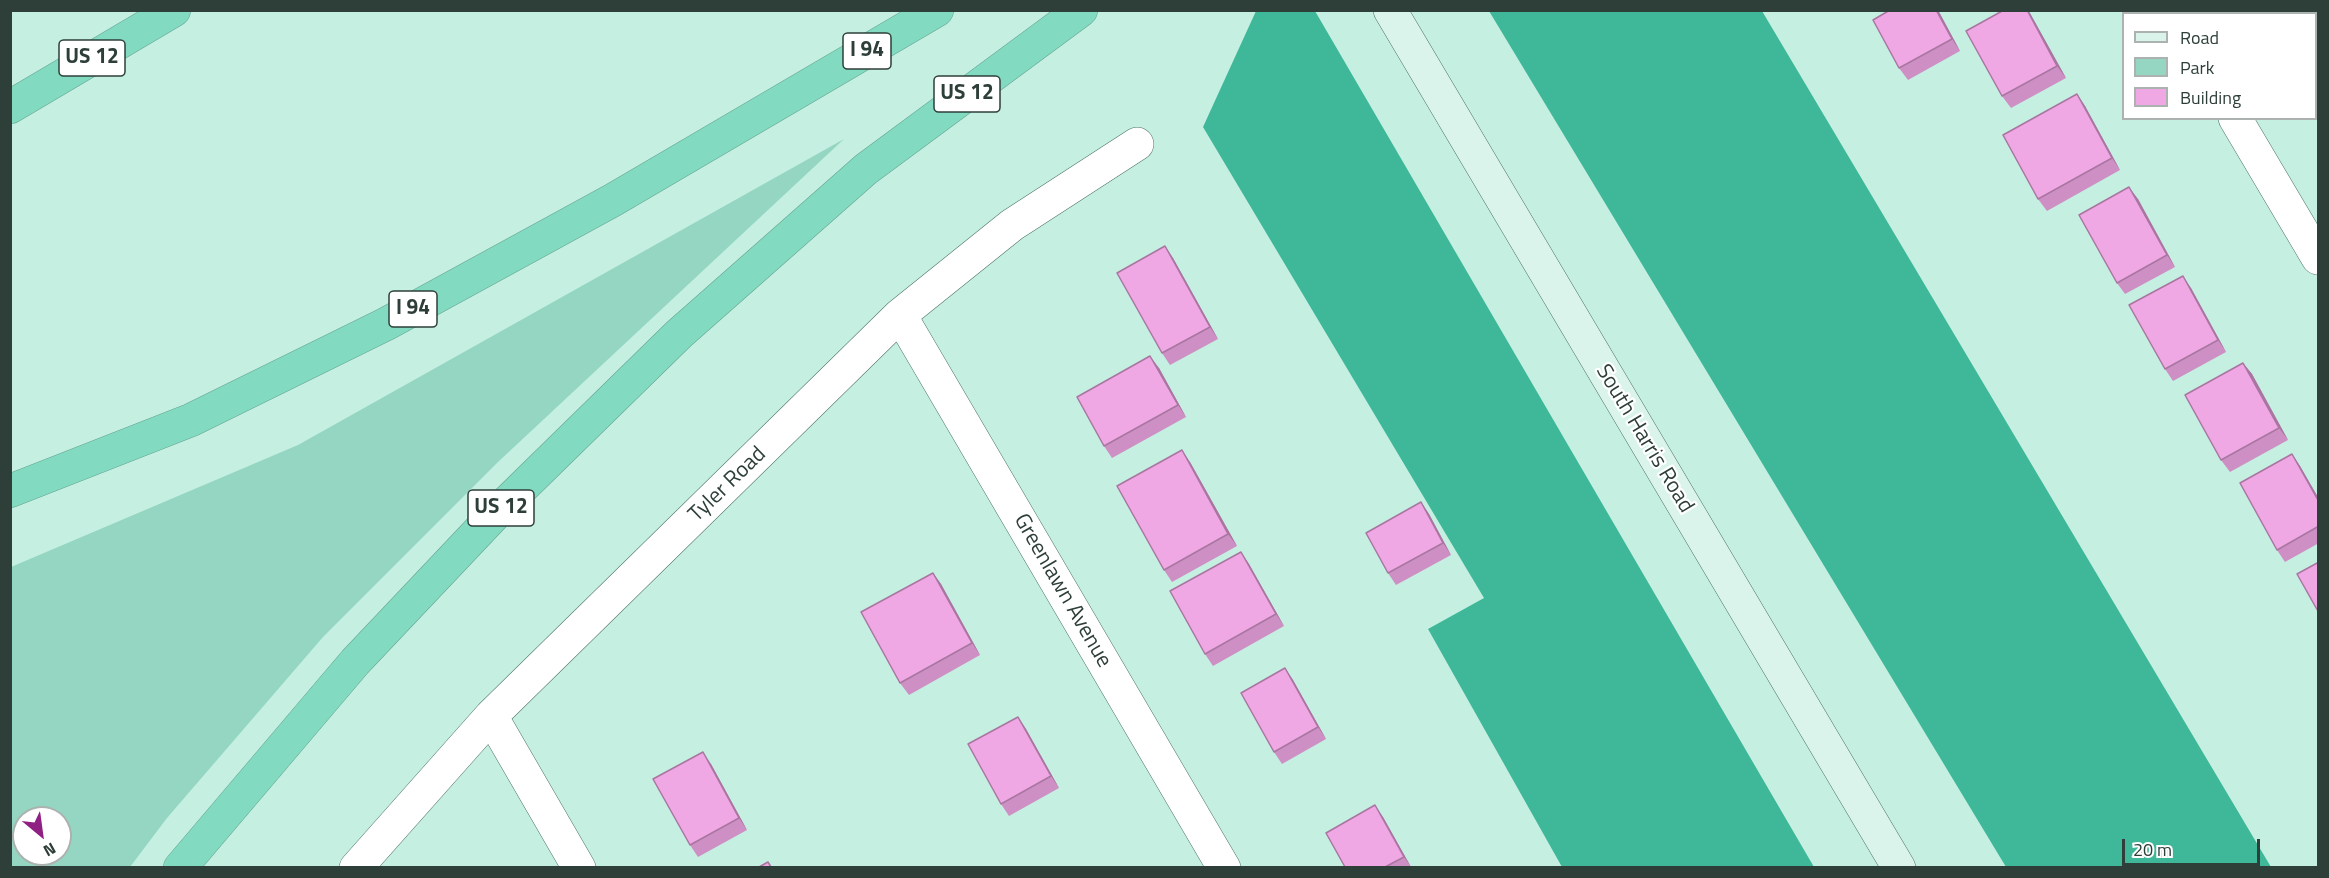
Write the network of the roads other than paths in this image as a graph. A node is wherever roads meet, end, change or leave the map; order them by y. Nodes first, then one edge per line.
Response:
1 (174, 10) edge
2 (937, 10) edge
3 (1081, 10) edge
4 (1394, 17) edge
5 (10, 107) edge
6 (2236, 120) edge
7 (1137, 144) dead end
8 (2319, 258) edge
9 (900, 315) junction
10 (10, 491) edge
11 (491, 716) junction
12 (180, 867) edge
13 (356, 867) edge
14 (579, 867) edge
15 (1224, 867) edge
16 (1899, 867) edge

1 - 5 highway, US 12
2 - 10 highway, I 94
3 - 12 highway, US 12
4 - 16 main road, South Harris Road
6 - 8 street
7 - 9 street, Tyler Road
9 - 11 street, Tyler Road
9 - 15 street, Greenlawn Avenue
11 - 13 street, Tyler Road
11 - 14 street

